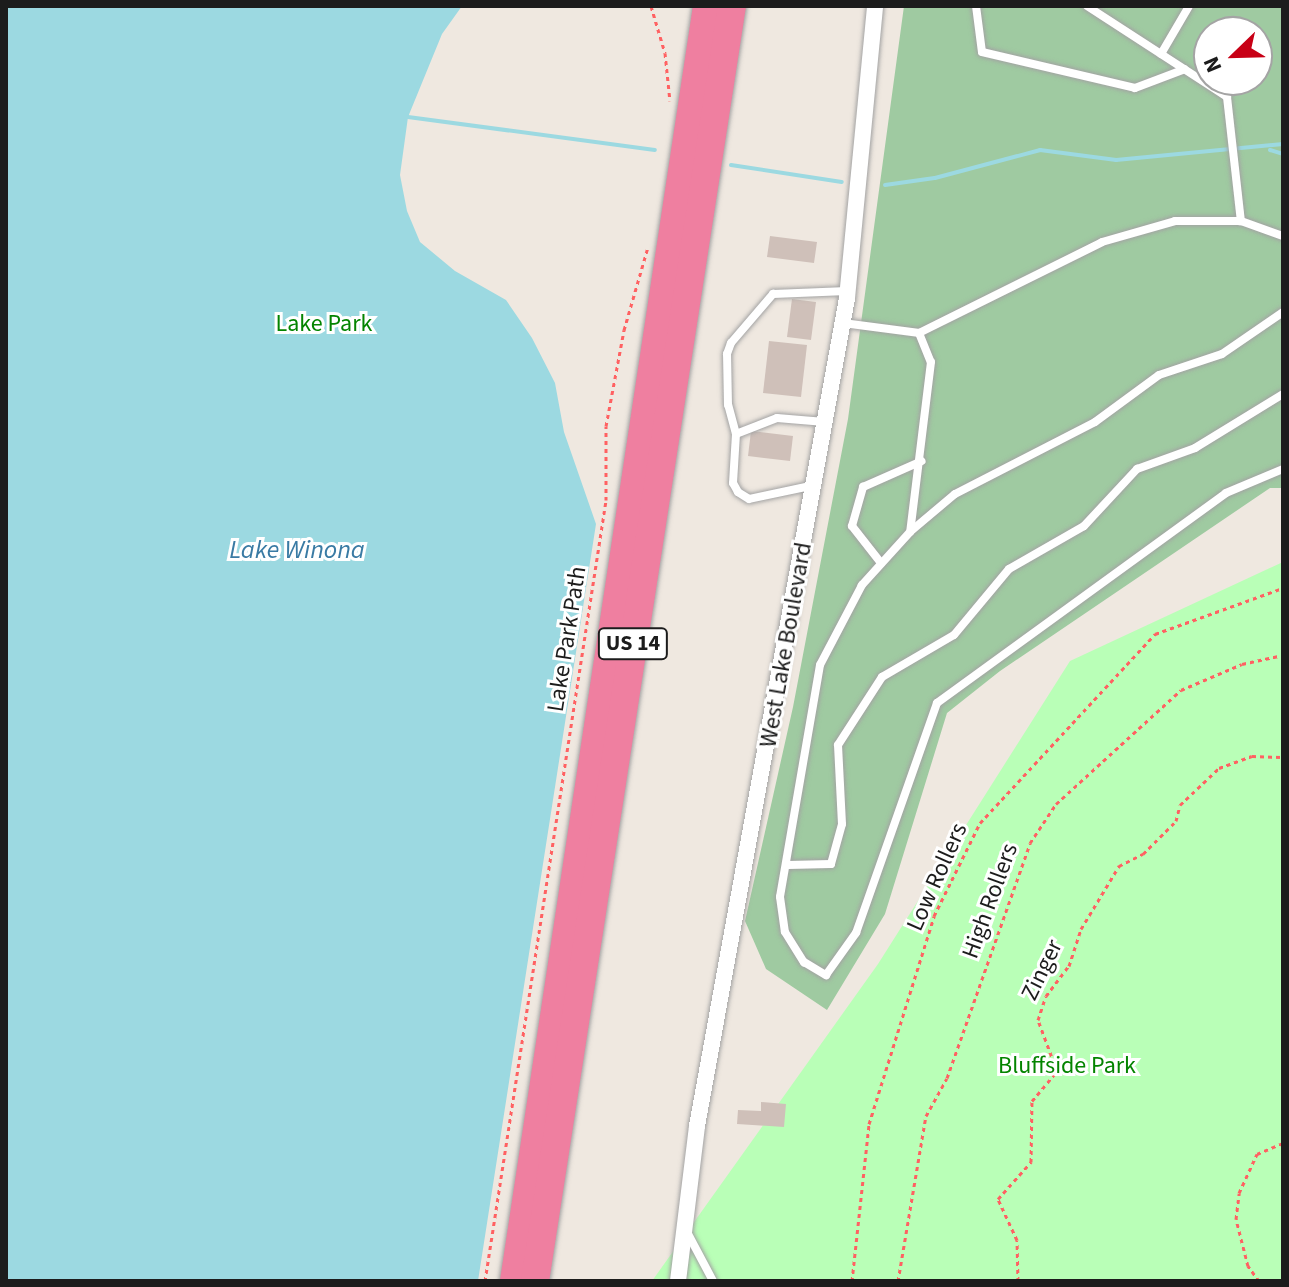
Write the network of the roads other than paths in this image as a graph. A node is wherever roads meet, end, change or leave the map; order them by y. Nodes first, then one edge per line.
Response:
1 (707, 6) edge
2 (732, 6) edge
3 (875, 6) edge
4 (976, 6) edge
5 (1087, 6) edge
6 (1189, 6) edge
7 (1161, 54) junction
8 (1185, 69) junction
9 (1241, 221) junction
10 (1283, 236) edge
11 (848, 291) junction
12 (1283, 312) edge
13 (843, 323) junction
14 (919, 333) junction
15 (1283, 394) edge
16 (826, 422) junction
17 (736, 434) junction
18 (922, 461) junction
19 (1283, 469) edge
20 (815, 484) junction
21 (910, 532) junction
22 (881, 563) junction
23 (788, 865) junction
24 (685, 1227) junction
25 (514, 1281) edge
26 (535, 1281) edge
27 (678, 1281) edge
28 (713, 1281) edge

1 - 25 highway, US 14
2 - 26 highway, US 14
3 - 11 street, West Lake Boulevard
4 - 8 lane
5 - 7 lane
6 - 7 lane
7 - 8 lane
8 - 9 lane
9 - 10 lane
9 - 14 lane
11 - 13 street, West Lake Boulevard
11 - 17 lane
12 - 21 lane
13 - 14 lane
13 - 16 street, West Lake Boulevard
14 - 18 lane
15 - 23 lane
16 - 17 lane
16 - 20 street, West Lake Boulevard
17 - 20 lane
18 - 21 lane
18 - 22 lane
19 - 23 lane
20 - 24 street, West Lake Boulevard
21 - 22 lane
22 - 23 lane
24 - 27 street, West Lake Boulevard
24 - 28 lane

